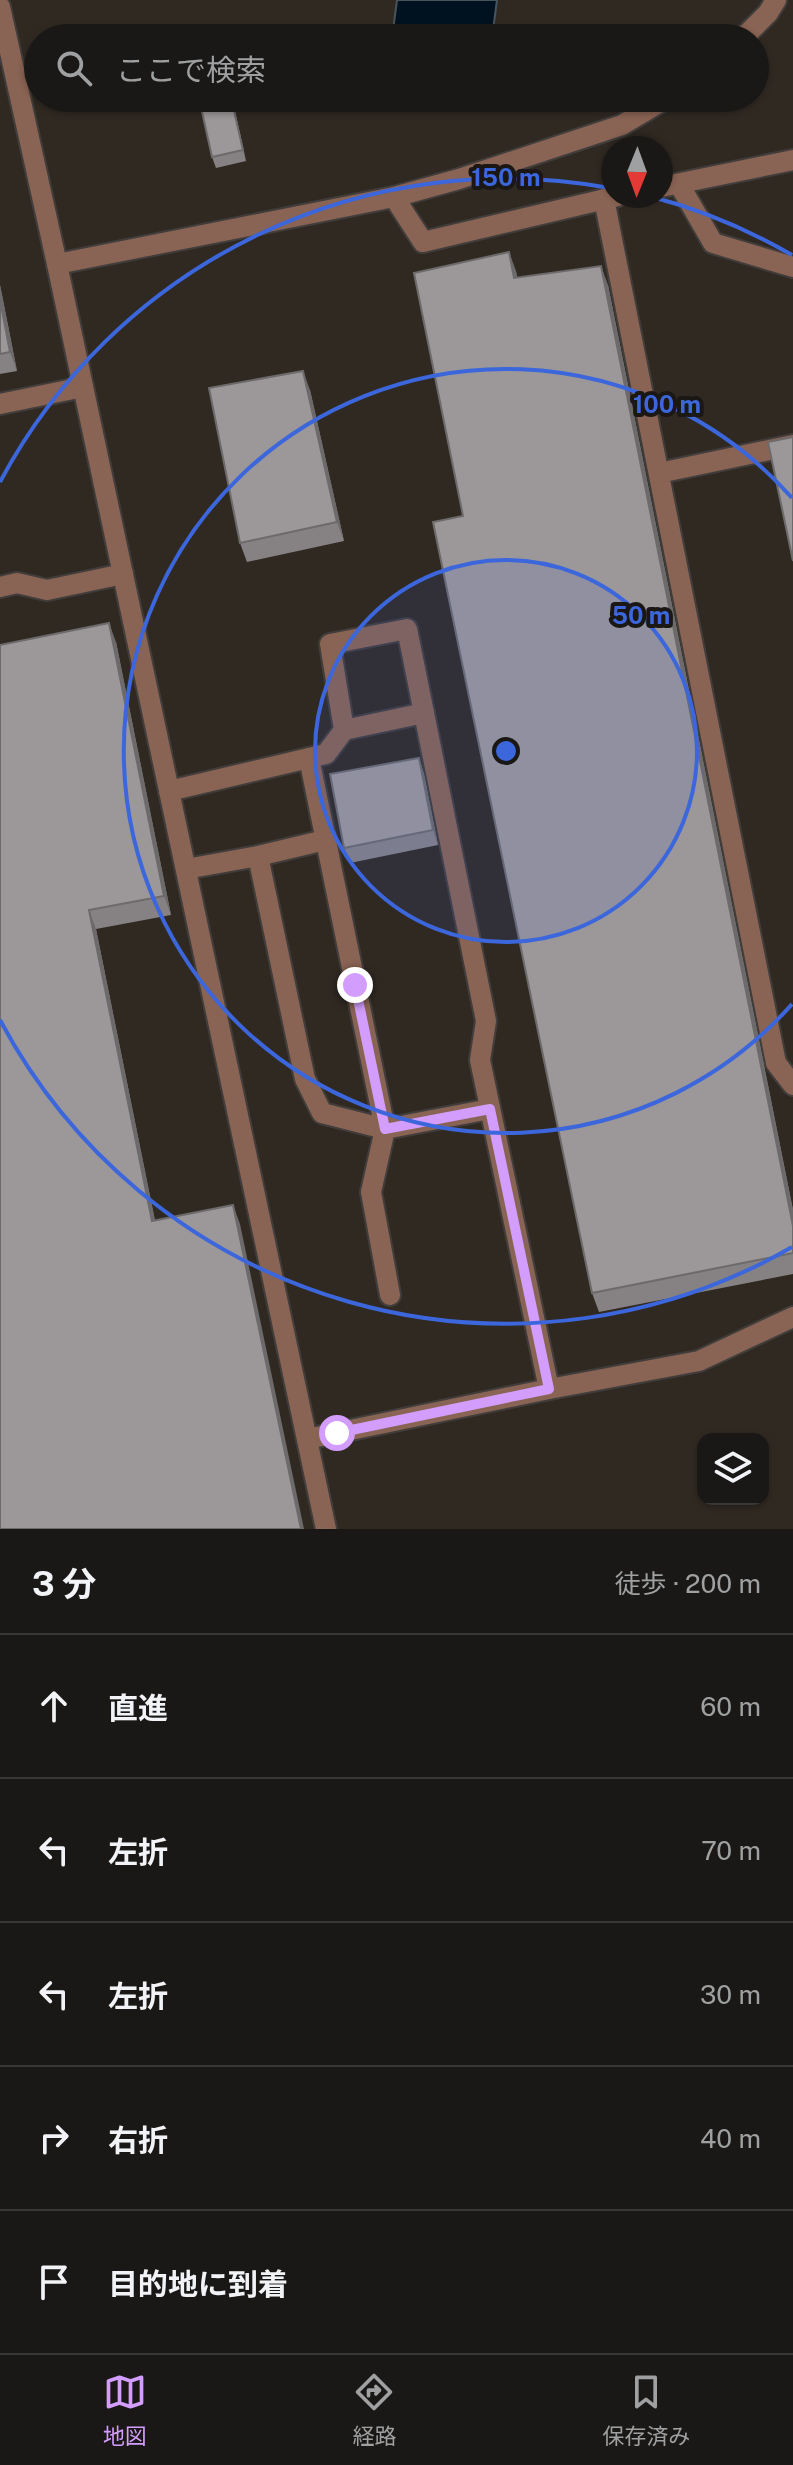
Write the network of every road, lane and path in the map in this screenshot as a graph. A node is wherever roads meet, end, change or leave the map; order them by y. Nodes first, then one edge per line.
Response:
1 (776, 0) edge
2 (0, 7) edge
3 (757, 24) edge
4 (644, 112) edge
5 (793, 160) edge
6 (673, 184) edge
7 (673, 189) edge
8 (394, 197) junction
9 (601, 199) edge
10 (613, 208) edge
11 (57, 264) junction
12 (793, 267) edge
13 (83, 387) junction
14 (0, 404) edge
15 (793, 445) edge
16 (659, 473) junction
17 (123, 574) junction
18 (0, 587) edge
19 (424, 713) junction
20 (344, 730) junction
21 (309, 758) junction
22 (169, 791) junction
23 (325, 840) junction
24 (258, 856) junction
25 (186, 869) junction
26 (793, 1085) edge
27 (490, 1109) junction
28 (385, 1129) junction
29 (390, 1295) dead end
30 (793, 1317) edge
31 (549, 1389) junction
32 (307, 1439) junction
33 (326, 1529) edge

1 - 3 street
2 - 11 street
4 - 8 street
5 - 6 street
7 - 12 street
8 - 9 street
8 - 11 street
10 - 16 street
11 - 13 street
13 - 14 street
13 - 17 street
15 - 16 street
16 - 26 street
17 - 18 street
17 - 22 street
19 - 20 street
19 - 20 street
19 - 27 street
20 - 21 street
21 - 22 street
21 - 23 street
22 - 25 street
23 - 24 street
23 - 28 street
24 - 25 street
24 - 28 street
25 - 32 street
27 - 28 street
27 - 31 street
28 - 29 street
30 - 31 street
31 - 32 street
32 - 33 street

